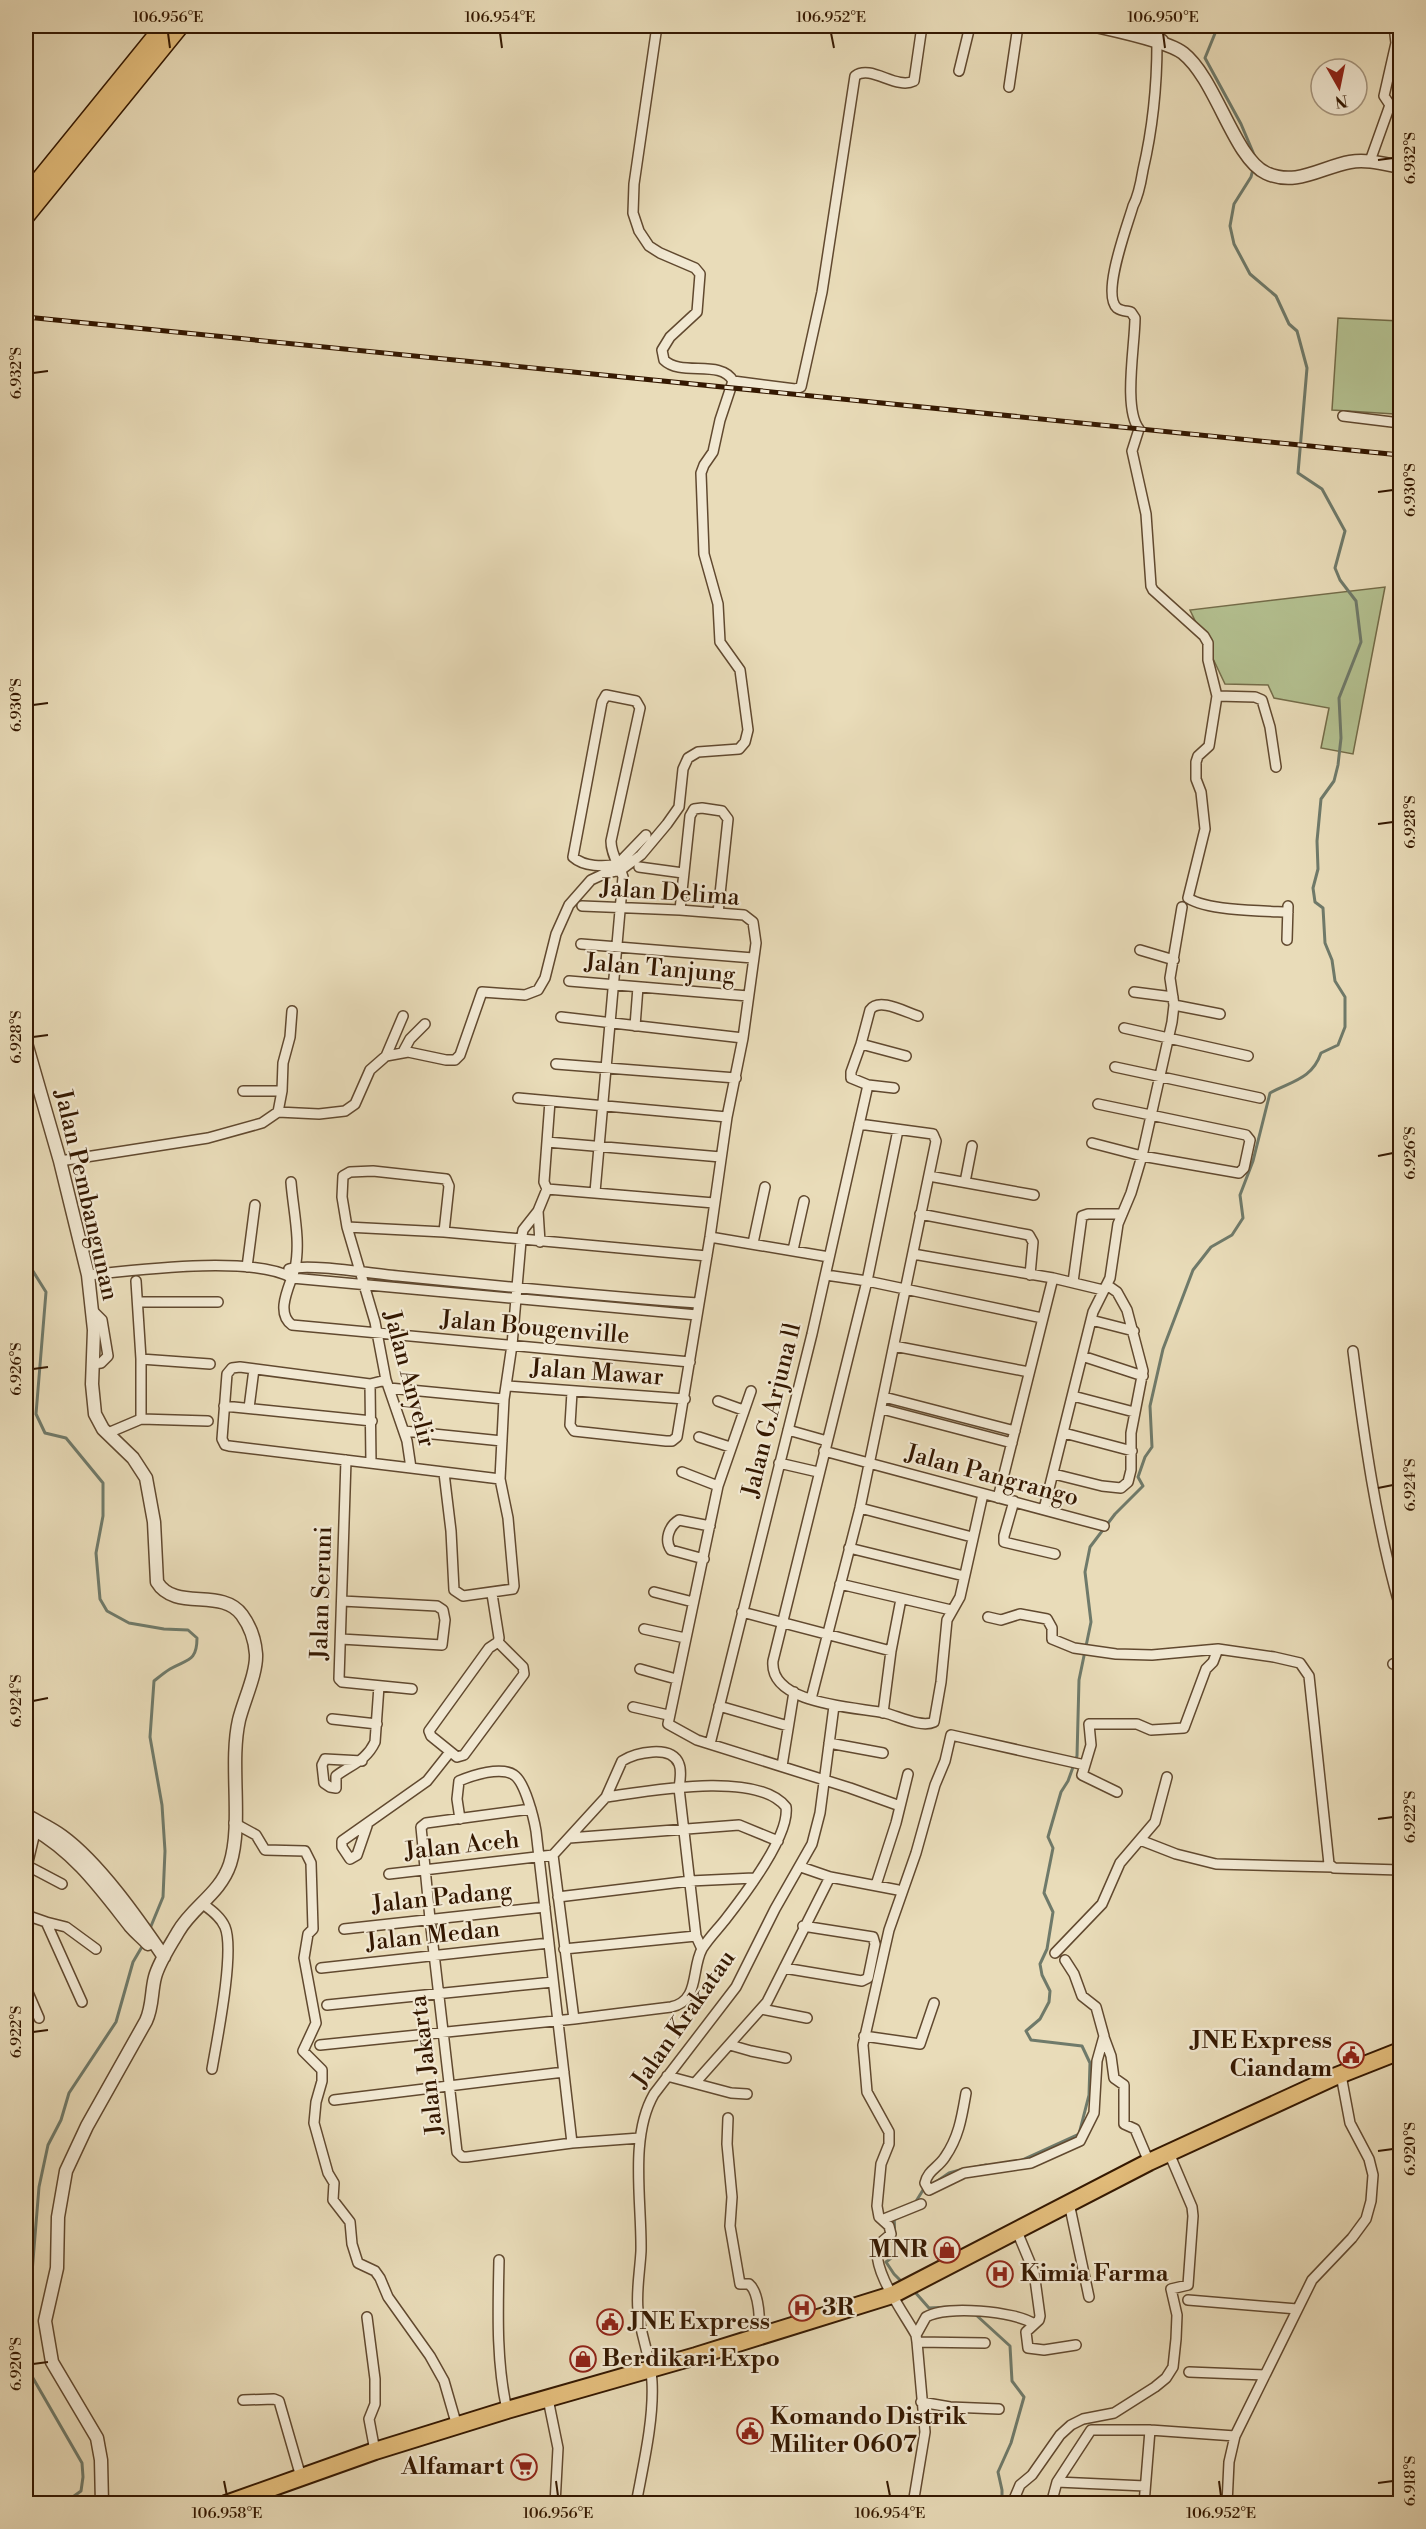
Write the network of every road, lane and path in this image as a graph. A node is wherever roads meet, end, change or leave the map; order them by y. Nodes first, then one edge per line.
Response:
1 (163, 26) edge
2 (181, 26) edge
3 (657, 26) edge
4 (922, 26) edge
5 (970, 26) edge
6 (1018, 26) edge
7 (1096, 26) edge
8 (1143, 26) edge
9 (1394, 26) edge
10 (1157, 43) junction
11 (1177, 50) junction
12 (959, 71) dead end
13 (1009, 87) dead end
14 (1370, 161) junction
15 (1401, 166) edge
16 (26, 195) edge
17 (26, 217) edge
18 (733, 381) junction
19 (1343, 416) dead end
20 (1401, 423) edge
21 (1217, 696) junction
22 (1276, 767) dead end
23 (646, 836) dead end
24 (619, 867) junction
25 (639, 867) dead end
26 (682, 873) junction
27 (582, 906) dead end
28 (621, 907) junction
29 (1182, 907) dead end
30 (680, 910) junction
31 (718, 913) junction
32 (1287, 940) dead end
33 (581, 944) dead end
34 (617, 946) junction
35 (1140, 950) dead end
36 (753, 958) junction
37 (1174, 960) junction
38 (569, 981) dead end
39 (613, 985) junction
40 (638, 987) junction
41 (1134, 992) dead end
42 (748, 996) junction
43 (1173, 1001) junction
44 (292, 1011) dead end
45 (1220, 1014) dead end
46 (403, 1016) dead end
47 (918, 1016) dead end
48 (561, 1017) dead end
49 (425, 1024) dead end
50 (609, 1024) junction
51 (635, 1026) junction
52 (1124, 1028) dead end
53 (743, 1038) junction
54 (1169, 1039) junction
55 (26, 1043) edge
56 (861, 1044) junction
57 (403, 1052) junction
58 (386, 1056) junction
59 (906, 1056) dead end
60 (1248, 1056) dead end
61 (28, 1060) edge
62 (556, 1064) dead end
63 (606, 1067) junction
64 (1115, 1067) dead end
65 (1158, 1076) junction
66 (736, 1078) junction
67 (868, 1085) junction
68 (894, 1089) dead end
69 (243, 1091) dead end
70 (282, 1091) junction
71 (518, 1098) dead end
72 (1260, 1098) dead end
73 (550, 1101) junction
74 (1098, 1104) dead end
75 (603, 1105) junction
76 (279, 1112) junction
77 (1151, 1115) junction
78 (727, 1117) junction
79 (859, 1124) junction
80 (898, 1130) junction
81 (547, 1142) junction
82 (1092, 1143) dead end
83 (599, 1145) junction
84 (972, 1146) dead end
85 (721, 1156) junction
86 (1142, 1156) junction
87 (60, 1161) junction
88 (929, 1176) junction
89 (291, 1182) dead end
90 (966, 1182) junction
91 (765, 1187) dead end
92 (547, 1189) junction
93 (595, 1192) junction
94 (1034, 1195) dead end
95 (804, 1201) dead end
96 (714, 1203) junction
97 (255, 1204) dead end
98 (538, 1211) junction
99 (920, 1214) junction
100 (1121, 1214) junction
101 (347, 1227) junction
102 (444, 1232) junction
103 (711, 1238) junction
104 (521, 1240) junction
105 (540, 1242) junction
106 (753, 1243) junction
107 (793, 1250) junction
108 (913, 1254) junction
109 (707, 1256) junction
110 (829, 1257) junction
111 (247, 1267) junction
112 (295, 1267) junction
113 (281, 1271) junction
114 (359, 1272) junction
115 (88, 1275) junction
116 (826, 1275) junction
117 (1030, 1275) junction
118 (292, 1278) junction
119 (419, 1278) junction
120 (1053, 1278) junction
121 (136, 1281) dead end
122 (867, 1281) junction
123 (1072, 1282) junction
124 (463, 1283) junction
125 (362, 1284) junction
126 (1105, 1288) junction
127 (906, 1289) junction
128 (418, 1290) junction
129 (516, 1293) junction
130 (579, 1293) junction
131 (462, 1294) junction
132 (632, 1297) junction
133 (138, 1302) junction
134 (218, 1302) dead end
135 (698, 1303) junction
136 (577, 1304) junction
137 (629, 1308) junction
138 (697, 1315) junction
139 (1042, 1318) junction
140 (1091, 1320) junction
141 (1134, 1331) junction
142 (377, 1332) junction
143 (512, 1345) junction
144 (894, 1346) junction
145 (1353, 1351) dead end
146 (1082, 1356) junction
147 (141, 1359) junction
148 (690, 1362) junction
149 (210, 1364) dead end
150 (254, 1369) junction
151 (1029, 1372) junction
152 (1143, 1376) junction
153 (380, 1384) junction
154 (507, 1386) junction
155 (572, 1392) junction
156 (751, 1392) dead end
157 (1073, 1396) junction
158 (884, 1397) junction
159 (504, 1399) junction
160 (684, 1399) junction
161 (718, 1401) dead end
162 (224, 1406) junction
163 (249, 1408) junction
164 (882, 1409) junction
165 (743, 1410) junction
166 (1134, 1412) junction
167 (954, 1416) junction
168 (141, 1419) junction
169 (208, 1421) dead end
170 (372, 1421) junction
171 (951, 1428) junction
172 (404, 1431) junction
173 (788, 1431) junction
174 (1015, 1431) junction
175 (108, 1433) junction
176 (1064, 1433) junction
177 (699, 1437) dead end
178 (502, 1441) junction
179 (827, 1441) junction
180 (1012, 1443) junction
181 (730, 1446) junction
182 (824, 1451) junction
183 (1132, 1451) junction
184 (346, 1460) junction
185 (371, 1462) junction
186 (779, 1463) junction
187 (869, 1463) junction
188 (404, 1467) junction
189 (682, 1472) dead end
190 (818, 1472) junction
191 (444, 1473) junction
192 (1053, 1474) junction
193 (500, 1479) junction
194 (718, 1485) junction
195 (983, 1494) junction
196 (998, 1498) junction
197 (1014, 1501) junction
198 (860, 1508) junction
199 (1044, 1509) junction
200 (710, 1526) junction
201 (1104, 1526) dead end
202 (972, 1538) junction
203 (849, 1548) junction
204 (1055, 1554) dead end
205 (704, 1559) junction
206 (964, 1576) junction
207 (840, 1584) junction
208 (654, 1592) dead end
209 (492, 1594) junction
210 (901, 1599) junction
211 (342, 1601) junction
212 (693, 1602) junction
213 (1401, 1607) edge
214 (951, 1610) junction
215 (742, 1612) junction
216 (988, 1617) dead end
217 (782, 1623) junction
218 (644, 1629) dead end
219 (828, 1634) junction
220 (685, 1638) junction
221 (341, 1639) junction
222 (498, 1642) junction
223 (1218, 1649) junction
224 (891, 1651) junction
225 (640, 1669) dead end
226 (676, 1679) junction
227 (379, 1686) junction
228 (412, 1689) dead end
229 (794, 1692) junction
230 (811, 1699) junction
231 (719, 1706) junction
232 (834, 1706) junction
233 (633, 1707) dead end
234 (883, 1713) junction
235 (669, 1716) junction
236 (332, 1719) dead end
237 (377, 1724) junction
238 (788, 1726) junction
239 (828, 1743) junction
240 (710, 1744) junction
241 (450, 1752) junction
242 (883, 1753) dead end
243 (362, 1761) junction
244 (783, 1766) junction
245 (1085, 1766) junction
246 (908, 1774) dead end
247 (1167, 1777) dead end
248 (823, 1779) junction
249 (679, 1788) junction
250 (1117, 1792) dead end
251 (606, 1797) junction
252 (900, 1806) junction
253 (531, 1809) junction
254 (26, 1815) edge
255 (460, 1819) junction
256 (234, 1823) junction
257 (33, 1825) edge
258 (367, 1826) dead end
259 (684, 1828) junction
260 (568, 1838) junction
261 (1140, 1840) junction
262 (778, 1841) junction
263 (553, 1855) junction
264 (539, 1857) junction
265 (26, 1867) edge
266 (801, 1867) junction
267 (1333, 1867) junction
268 (1401, 1870) edge
269 (424, 1871) junction
270 (389, 1874) dead end
271 (830, 1877) junction
272 (754, 1878) junction
273 (690, 1881) junction
274 (62, 1884) dead end
275 (876, 1885) junction
276 (898, 1890) dead end
277 (558, 1897) junction
278 (203, 1904) junction
279 (545, 1906) junction
280 (26, 1915) edge
281 (429, 1919) junction
282 (46, 1922) junction
283 (803, 1926) junction
284 (344, 1929) dead end
285 (696, 1936) junction
286 (549, 1943) junction
287 (96, 1949) dead end
288 (564, 1949) junction
289 (702, 1949) junction
290 (1055, 1953) dead end
291 (434, 1956) junction
292 (163, 1960) junction
293 (1065, 1960) dead end
294 (321, 1968) dead end
295 (784, 1968) junction
296 (553, 1982) junction
297 (26, 1988) edge
298 (438, 1995) junction
299 (82, 2002) dead end
300 (934, 2003) dead end
301 (327, 2005) dead end
302 (761, 2009) junction
303 (39, 2018) dead end
304 (807, 2018) dead end
305 (574, 2019) junction
306 (557, 2021) junction
307 (443, 2033) junction
308 (864, 2036) junction
309 (1104, 2036) junction
310 (320, 2045) dead end
311 (730, 2045) junction
312 (1401, 2051) edge
313 (786, 2058) dead end
314 (212, 2069) dead end
315 (564, 2072) junction
316 (1341, 2075) junction
317 (667, 2076) junction
318 (694, 2083) junction
319 (448, 2085) junction
320 (966, 2093) dead end
321 (747, 2094) dead end
322 (334, 2100) dead end
323 (728, 2118) dead end
324 (640, 2138) junction
325 (572, 2143) junction
326 (1169, 2154) junction
327 (1149, 2162) junction
328 (1069, 2203) junction
329 (921, 2204) dead end
330 (884, 2219) junction
331 (1016, 2229) junction
332 (499, 2260) dead end
333 (892, 2295) junction
334 (1089, 2297) dead end
335 (1188, 2300) dead end
336 (1297, 2309) junction
337 (367, 2317) dead end
338 (1034, 2324) junction
339 (759, 2336) junction
340 (917, 2338) junction
341 (986, 2343) dead end
342 (1076, 2345) dead end
343 (650, 2370) junction
344 (1189, 2372) dead end
345 (1265, 2374) junction
346 (548, 2398) junction
347 (243, 2400) dead end
348 (921, 2403) junction
349 (999, 2409) dead end
350 (507, 2410) junction
351 (457, 2426) junction
352 (1150, 2430) junction
353 (1235, 2436) junction
354 (375, 2451) junction
355 (301, 2477) junction
356 (1057, 2482) junction
357 (1145, 2486) junction
358 (102, 2504) edge
359 (226, 2504) edge
360 (555, 2504) edge
361 (636, 2504) edge
362 (913, 2504) edge
363 (1012, 2504) edge
364 (1051, 2504) edge
365 (1144, 2504) edge
366 (1227, 2504) edge

1 - 16 main road
2 - 17 main road
3 - 18 street
4 - 18 street
5 - 12 street
6 - 13 street
7 - 10 street
8 - 11 street
9 - 14 street
10 - 11 street
10 - 21 street
11 - 14 street
14 - 15 street
18 - 24 street
19 - 20 street
21 - 22 street
21 - 32 street
23 - 24 street
24 - 24 street
24 - 28 street
24 - 57 street
25 - 26 street
26 - 30 street
26 - 31 street
27 - 28 street, Jalan Delima
28 - 30 street, Jalan Delima
28 - 34 street
29 - 37 street
30 - 31 street, Jalan Delima
31 - 36 street, Jalan Delima
33 - 34 street
34 - 36 street
34 - 39 street
35 - 37 street
36 - 42 street
37 - 43 street
38 - 39 street, Jalan Tanjung
39 - 40 street, Jalan Tanjung
39 - 50 street
40 - 42 street, Jalan Tanjung
40 - 51 street
41 - 43 street
42 - 53 street
43 - 45 street
43 - 54 street
44 - 70 street
46 - 58 street
47 - 56 street
48 - 50 street
49 - 57 street
50 - 51 street
50 - 63 street
51 - 53 street
52 - 54 street
53 - 66 street
54 - 60 street
54 - 65 street
55 - 61 street, Jalan Pembangunan
56 - 59 street
56 - 67 street
57 - 58 street
58 - 76 street
61 - 87 street, Jalan Pembangunan
62 - 63 street
63 - 66 street
63 - 75 street
64 - 65 street
65 - 72 street
65 - 77 street
66 - 78 street
67 - 68 street
67 - 79 street, Jalan G.Arjuna ll
69 - 70 street
70 - 76 street
71 - 73 street
73 - 75 street
73 - 81 street
74 - 77 street
75 - 78 street
75 - 83 street
76 - 87 street
77 - 86 street
77 - 86 street
78 - 85 street
79 - 80 street
79 - 110 street, Jalan G.Arjuna ll
80 - 88 street
80 - 122 street
81 - 83 street
81 - 92 street
82 - 86 street
83 - 85 street
83 - 93 street
84 - 90 street
85 - 96 street
86 - 100 street
87 - 115 street, Jalan Pembangunan
88 - 90 street
88 - 99 street
89 - 112 street
90 - 94 street
91 - 106 street
92 - 93 street
92 - 98 street
93 - 96 street
95 - 107 street
96 - 103 street
97 - 111 street
98 - 104 street
98 - 105 street
99 - 108 street
99 - 117 street
100 - 123 street
100 - 126 street
101 - 102 street
101 - 102 street, Jalan Anyelir
101 - 114 street, Jalan Anyelir
102 - 104 street
103 - 106 street
103 - 109 street
104 - 105 street
104 - 129 street
105 - 109 street
106 - 107 street
107 - 110 street
108 - 117 street
108 - 127 street
109 - 135 street
110 - 116 street, Jalan G.Arjuna ll
111 - 113 street
111 - 115 street
112 - 113 street
112 - 114 street
112 - 118 street
113 - 118 street
114 - 119 street
114 - 125 street, Jalan Anyelir
115 - 175 street, Jalan Pembangunan
116 - 122 street
116 - 173 street, Jalan G.Arjuna ll
117 - 120 street
118 - 125 street
118 - 142 street, Jalan Bougenville
119 - 124 street
119 - 128 street
120 - 123 street
120 - 139 street
121 - 133 street
122 - 127 street
122 - 179 street
123 - 126 street
124 - 129 street
124 - 131 street
125 - 128 street
125 - 142 street, Jalan Anyelir
126 - 140 street
126 - 141 street
127 - 139 street
127 - 144 street
128 - 131 street
129 - 130 street
129 - 131 street
129 - 136 street
129 - 143 street
130 - 132 street
130 - 136 street
132 - 135 street
132 - 137 street
133 - 134 street
133 - 147 street
135 - 138 street
136 - 137 street
137 - 138 street
138 - 148 street
139 - 151 street
140 - 141 street
140 - 146 street
141 - 152 street
142 - 143 street, Jalan Bougenville
142 - 153 street, Jalan Anyelir
143 - 148 street, Jalan Bougenville
143 - 154 street
144 - 151 street
144 - 158 street
145 - 213 street
146 - 152 street
146 - 157 street
147 - 149 street
147 - 168 street
148 - 160 street
150 - 153 street
150 - 162 street
150 - 163 street
151 - 174 street
152 - 166 street
153 - 159 street
153 - 170 street
153 - 172 street, Jalan Anyelir
154 - 155 street, Jalan Mawar
154 - 159 street
155 - 160 street, Jalan Mawar
155 - 160 street
156 - 165 street
157 - 166 street
157 - 176 street
158 - 164 street
158 - 167 street
159 - 178 street
161 - 165 street
162 - 163 street
162 - 184 street
163 - 170 street
164 - 171 street
164 - 187 street
165 - 181 street
166 - 183 street
167 - 171 street
167 - 174 street
168 - 169 street
168 - 175 street
170 - 185 street
171 - 180 street
172 - 178 street
172 - 188 street, Jalan Anyelir
173 - 179 street
173 - 186 street, Jalan G.Arjuna ll
174 - 180 street
175 - 256 street, Jalan Pembangunan
176 - 183 street
176 - 192 street
177 - 181 street
178 - 193 street
179 - 182 street
180 - 196 street
181 - 194 street
182 - 187 street, Jalan Pangrango
182 - 190 street
183 - 192 street
184 - 185 street
184 - 211 street, Jalan Seruni
185 - 188 street
186 - 190 street
186 - 215 street, Jalan G.Arjuna ll
187 - 195 street, Jalan Pangrango
187 - 198 street
188 - 191 street, Jalan Anyelir
189 - 194 street
190 - 217 street
191 - 193 street, Jalan Anyelir
191 - 209 street
192 - 199 street
193 - 209 street
194 - 200 street
195 - 196 street, Jalan Pangrango
195 - 202 street
196 - 197 street, Jalan Pangrango
197 - 199 street, Jalan Pangrango
197 - 204 street
198 - 202 street
198 - 203 street
199 - 201 street, Jalan Pangrango
200 - 205 street
200 - 205 street
202 - 206 street
203 - 206 street
203 - 207 street
205 - 212 street
206 - 214 street
207 - 210 street
207 - 219 street
208 - 212 street
209 - 222 street
210 - 214 street
210 - 224 street
211 - 221 street, Jalan Seruni
211 - 221 street
212 - 220 street
214 - 234 street
215 - 217 street
215 - 231 street, Jalan G.Arjuna ll
216 - 223 street
217 - 219 street
217 - 229 street
218 - 220 street
219 - 224 street
219 - 230 street
220 - 226 street
221 - 227 street, Jalan Seruni
222 - 241 street
222 - 241 street
223 - 245 street
223 - 267 street
224 - 234 street
225 - 226 street
226 - 235 street
227 - 228 street
227 - 237 street
229 - 230 street
229 - 238 street
230 - 232 street
231 - 238 street
231 - 240 street, Jalan G.Arjuna ll
232 - 234 street
232 - 239 street, Jalan Krakatau
233 - 235 street
235 - 240 street
236 - 237 street
237 - 243 street
238 - 244 street
239 - 242 street
239 - 248 street, Jalan Krakatau
240 - 244 street
241 - 258 street
243 - 243 street
244 - 248 street
245 - 250 street
245 - 308 street
246 - 252 street
247 - 261 street
248 - 252 street
248 - 266 street, Jalan Krakatau
249 - 251 street
249 - 251 street
249 - 259 street
249 - 262 street
251 - 260 street
252 - 275 street
253 - 255 street
253 - 255 street
253 - 264 street
254 - 257 street
255 - 269 street, Jalan Jakarta
256 - 278 street, Jalan Pembangunan
256 - 351 street
257 - 265 street
257 - 292 street
259 - 260 street
259 - 262 street
259 - 273 street
260 - 263 street
261 - 267 street
261 - 290 street
262 - 272 street
263 - 264 street, Jalan Aceh
263 - 277 street
264 - 269 street, Jalan Aceh
264 - 279 street
265 - 274 street
266 - 271 street
266 - 317 street, Jalan Krakatau
267 - 268 street
269 - 270 street, Jalan Aceh
269 - 281 street, Jalan Jakarta
271 - 275 street
271 - 283 street
272 - 273 street
272 - 289 street
273 - 277 street
273 - 285 street
275 - 276 street
277 - 288 street
278 - 292 street, Jalan Pembangunan
278 - 314 street
279 - 281 street, Jalan Padang
279 - 286 street
280 - 282 street
281 - 284 street, Jalan Padang
281 - 291 street, Jalan Jakarta
282 - 287 street
282 - 299 street
283 - 295 street
283 - 295 street
285 - 288 street
285 - 289 street
286 - 291 street, Jalan Medan
286 - 296 street
288 - 305 street
289 - 305 street
291 - 294 street, Jalan Medan
291 - 298 street, Jalan Jakarta
292 - 358 street, Jalan Pembangunan
293 - 309 street
295 - 302 street
296 - 298 street
296 - 306 street
297 - 303 street
298 - 301 street
298 - 307 street, Jalan Jakarta
300 - 308 street
302 - 304 street
302 - 311 street
305 - 306 street
306 - 307 street
306 - 315 street
307 - 310 street
307 - 319 street, Jalan Jakarta
308 - 330 street
309 - 320 street
309 - 327 street
311 - 313 street
311 - 318 street
312 - 316 highway
315 - 319 street
315 - 325 street
316 - 326 highway
316 - 336 street
317 - 318 street
317 - 324 street, Jalan Krakatau
318 - 321 street
319 - 322 street
319 - 325 street, Jalan Jakarta
323 - 339 street
324 - 325 street, Jalan Jakarta
324 - 343 street, Jalan Krakatau
326 - 327 highway
326 - 363 street
327 - 328 highway
328 - 331 highway
328 - 334 street
329 - 330 street
330 - 333 street
331 - 333 highway
331 - 338 street
332 - 350 street
333 - 339 highway
333 - 340 street
335 - 336 street
336 - 345 street
337 - 354 street
338 - 340 street
338 - 342 street
339 - 343 highway
340 - 341 street
340 - 348 street
343 - 346 highway
343 - 361 street, Jalan Krakatau
344 - 345 street
345 - 353 street
346 - 350 highway
346 - 360 street
347 - 355 street
348 - 349 street
348 - 362 street
350 - 351 highway
351 - 354 highway
352 - 353 street
352 - 356 street
352 - 357 street
353 - 366 street
354 - 355 highway
355 - 359 highway
356 - 357 street
356 - 364 street
357 - 365 street

